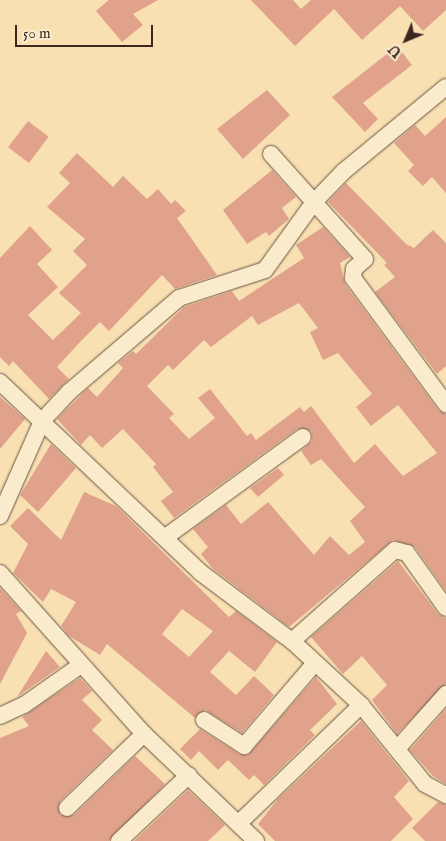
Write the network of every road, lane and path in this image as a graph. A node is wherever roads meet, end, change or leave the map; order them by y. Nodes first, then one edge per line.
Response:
1 (446, 87) edge
2 (271, 154) dead end
3 (314, 202) junction
4 (0, 382) edge
5 (446, 404) edge
6 (42, 421) junction
7 (303, 437) dead end
8 (0, 516) edge
9 (167, 536) junction
10 (0, 573) edge
11 (446, 608) edge
12 (292, 641) junction
13 (314, 664) junction
14 (82, 665) junction
15 (446, 694) edge
16 (361, 705) junction
17 (0, 716) edge
18 (204, 720) dead end
19 (144, 734) junction
20 (397, 749) junction
21 (189, 775) junction
22 (446, 795) edge
23 (68, 808) dead end
24 (239, 823) junction
25 (119, 841) edge
26 (256, 841) edge

1 - 3 street
2 - 3 street
3 - 5 street
3 - 6 street
4 - 6 street
6 - 8 street
6 - 9 street
7 - 9 street
9 - 12 street
10 - 14 street
11 - 12 street
12 - 13 street
13 - 16 street
13 - 18 street
14 - 17 street
14 - 19 street
15 - 20 street
16 - 20 street
16 - 24 street
19 - 21 street
19 - 23 street
20 - 22 street
21 - 24 street
21 - 25 street
24 - 26 street

